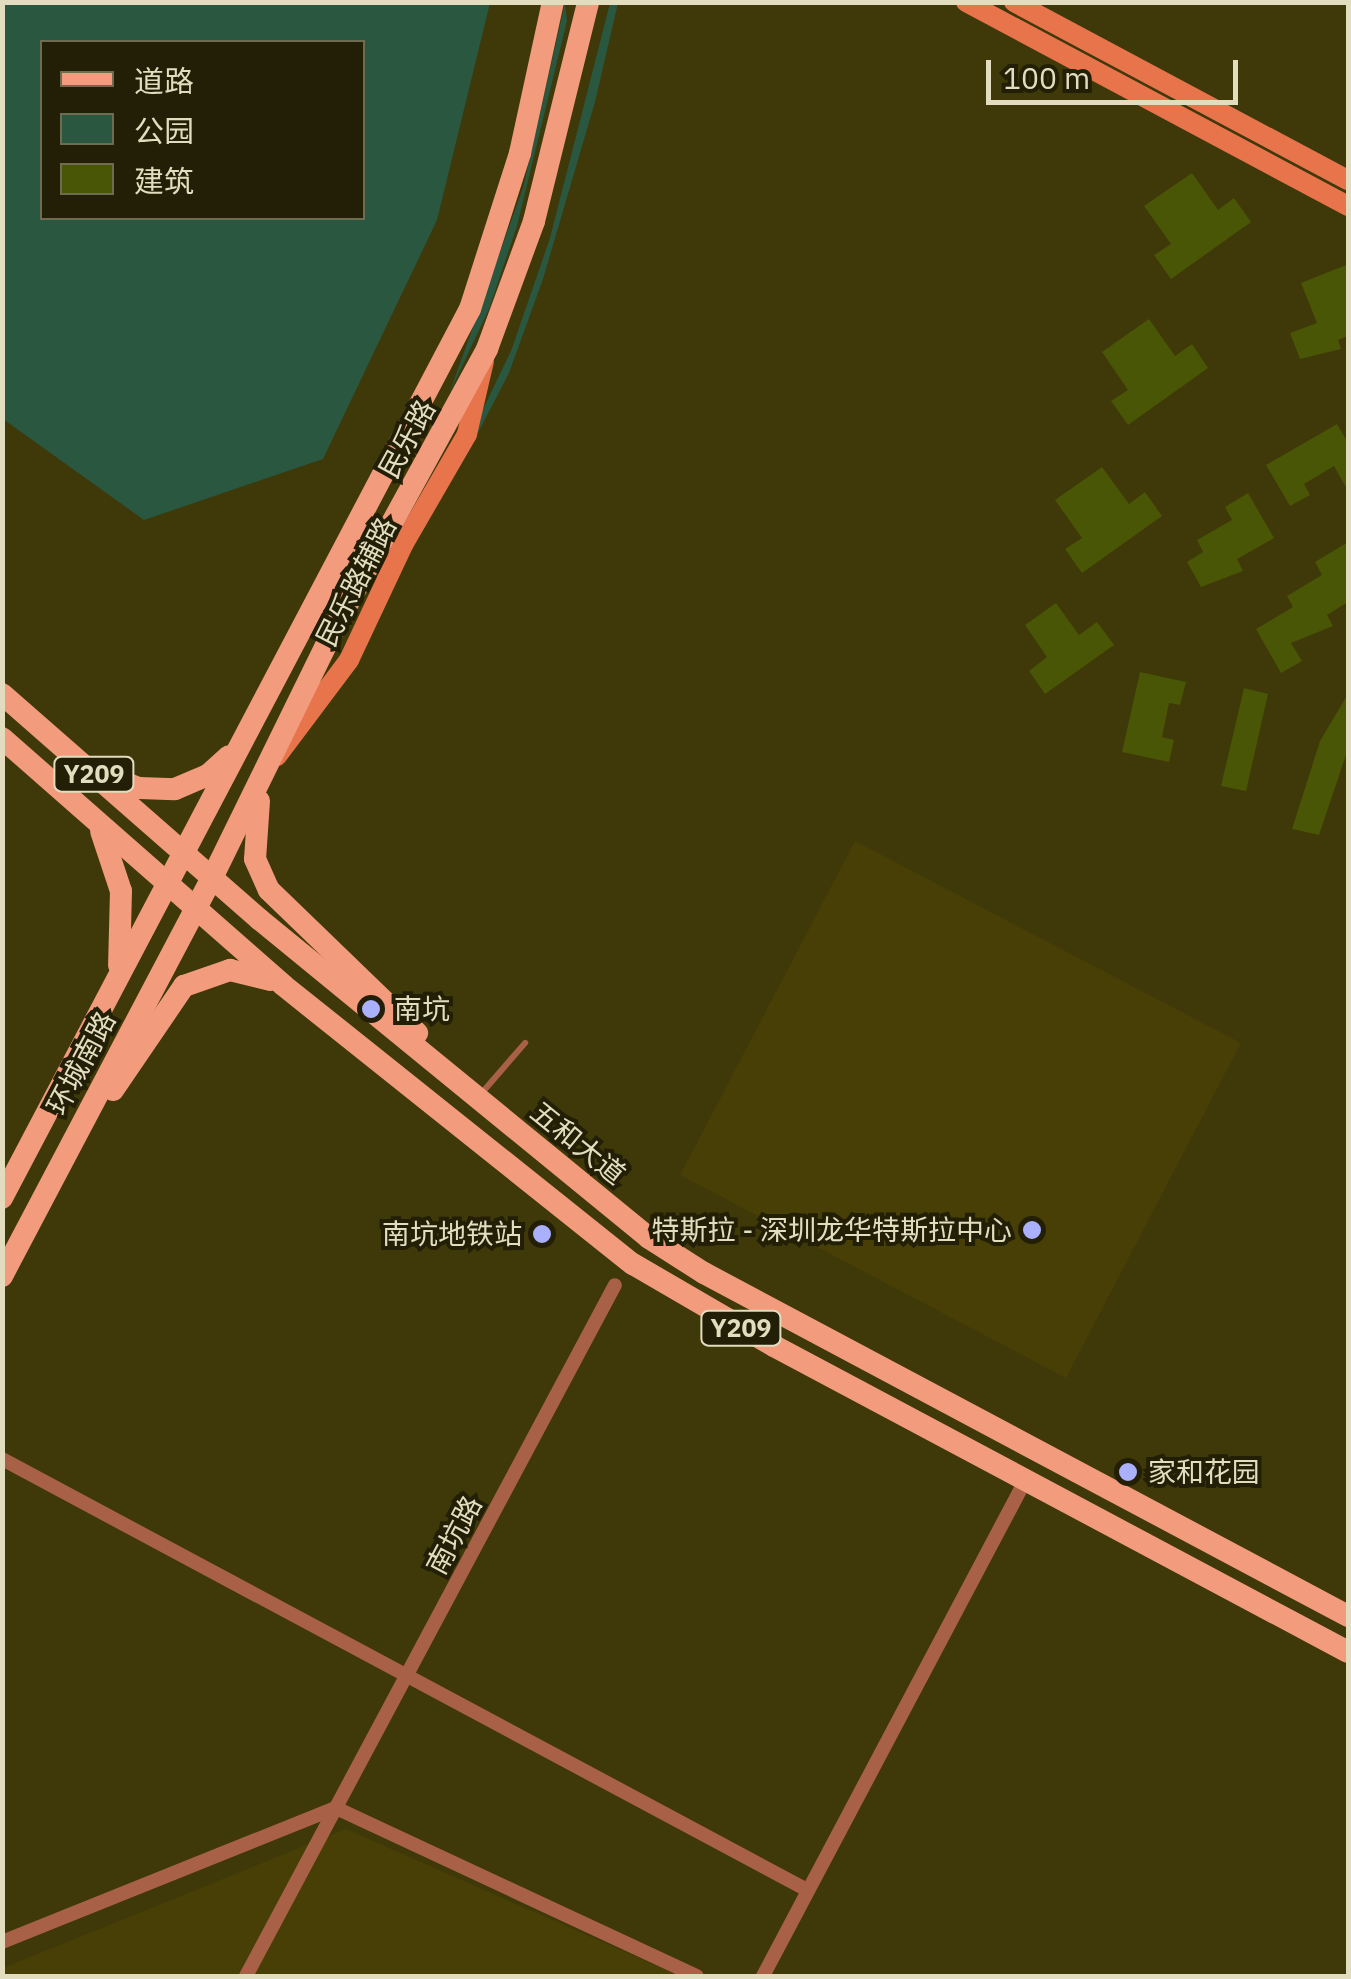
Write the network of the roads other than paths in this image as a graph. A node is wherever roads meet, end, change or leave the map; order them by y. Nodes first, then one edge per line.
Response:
1 (553, 2) edge
2 (588, 2) edge
3 (966, 2) edge
4 (1014, 2) edge
5 (1348, 180) edge
6 (1348, 206) edge
7 (487, 349) junction
8 (2, 694) edge
9 (2, 738) edge
10 (246, 738) junction
11 (75, 758) junction
12 (266, 769) junction
13 (87, 812) junction
14 (185, 854) junction
15 (212, 878) junction
16 (170, 885) junction
17 (196, 909) junction
18 (283, 985) junction
19 (112, 993) junction
20 (525, 1043) dead end
21 (477, 1098) junction
22 (51, 1107) junction
23 (83, 1124) junction
24 (2, 1198) edge
25 (2, 1276) edge
26 (615, 1286) dead end
27 (2, 1459) edge
28 (1025, 1481) junction
29 (1348, 1616) edge
30 (1348, 1652) edge
31 (407, 1676) junction
32 (336, 1808) junction
33 (808, 1890) junction
34 (2, 1942) edge
35 (246, 1976) edge
36 (697, 1976) edge
37 (763, 1976) edge

1 - 10 main road, 民乐路
2 - 7 main road, 民乐路
3 - 6 main road
4 - 5 main road
7 - 12 main road, 民乐路
7 - 12 main road, 民乐路辅路
8 - 11 main road, 五和大道 / Y209
9 - 13 main road, Y209
10 - 11 main road
10 - 14 main road, 民乐路
11 - 14 main road, 五和大道 / Y209
12 - 15 main road, 民乐路
12 - 21 main road
13 - 16 main road, Y209
13 - 19 main road
14 - 15 main road, 五和大道 / Y209
14 - 16 main road, 环城南路
15 - 17 main road, 环城南路
15 - 21 main road, 五和大道 / Y209
16 - 17 main road, Y209
16 - 19 main road, 环城南路
17 - 18 main road, Y209
17 - 23 main road, 环城南路
18 - 23 main road
18 - 28 main road, Y209
19 - 22 main road, 环城南路
20 - 21 lane
21 - 29 main road, 五和大道 / Y209
22 - 23 main road
22 - 24 main road, 环城南路
23 - 25 main road, 环城南路
26 - 31 street, 南坑路
27 - 31 street
28 - 30 main road, Y209
28 - 33 street
31 - 32 street, 南坑路
31 - 33 street
32 - 34 street
32 - 35 street, 南坑路
32 - 36 street
33 - 37 street

